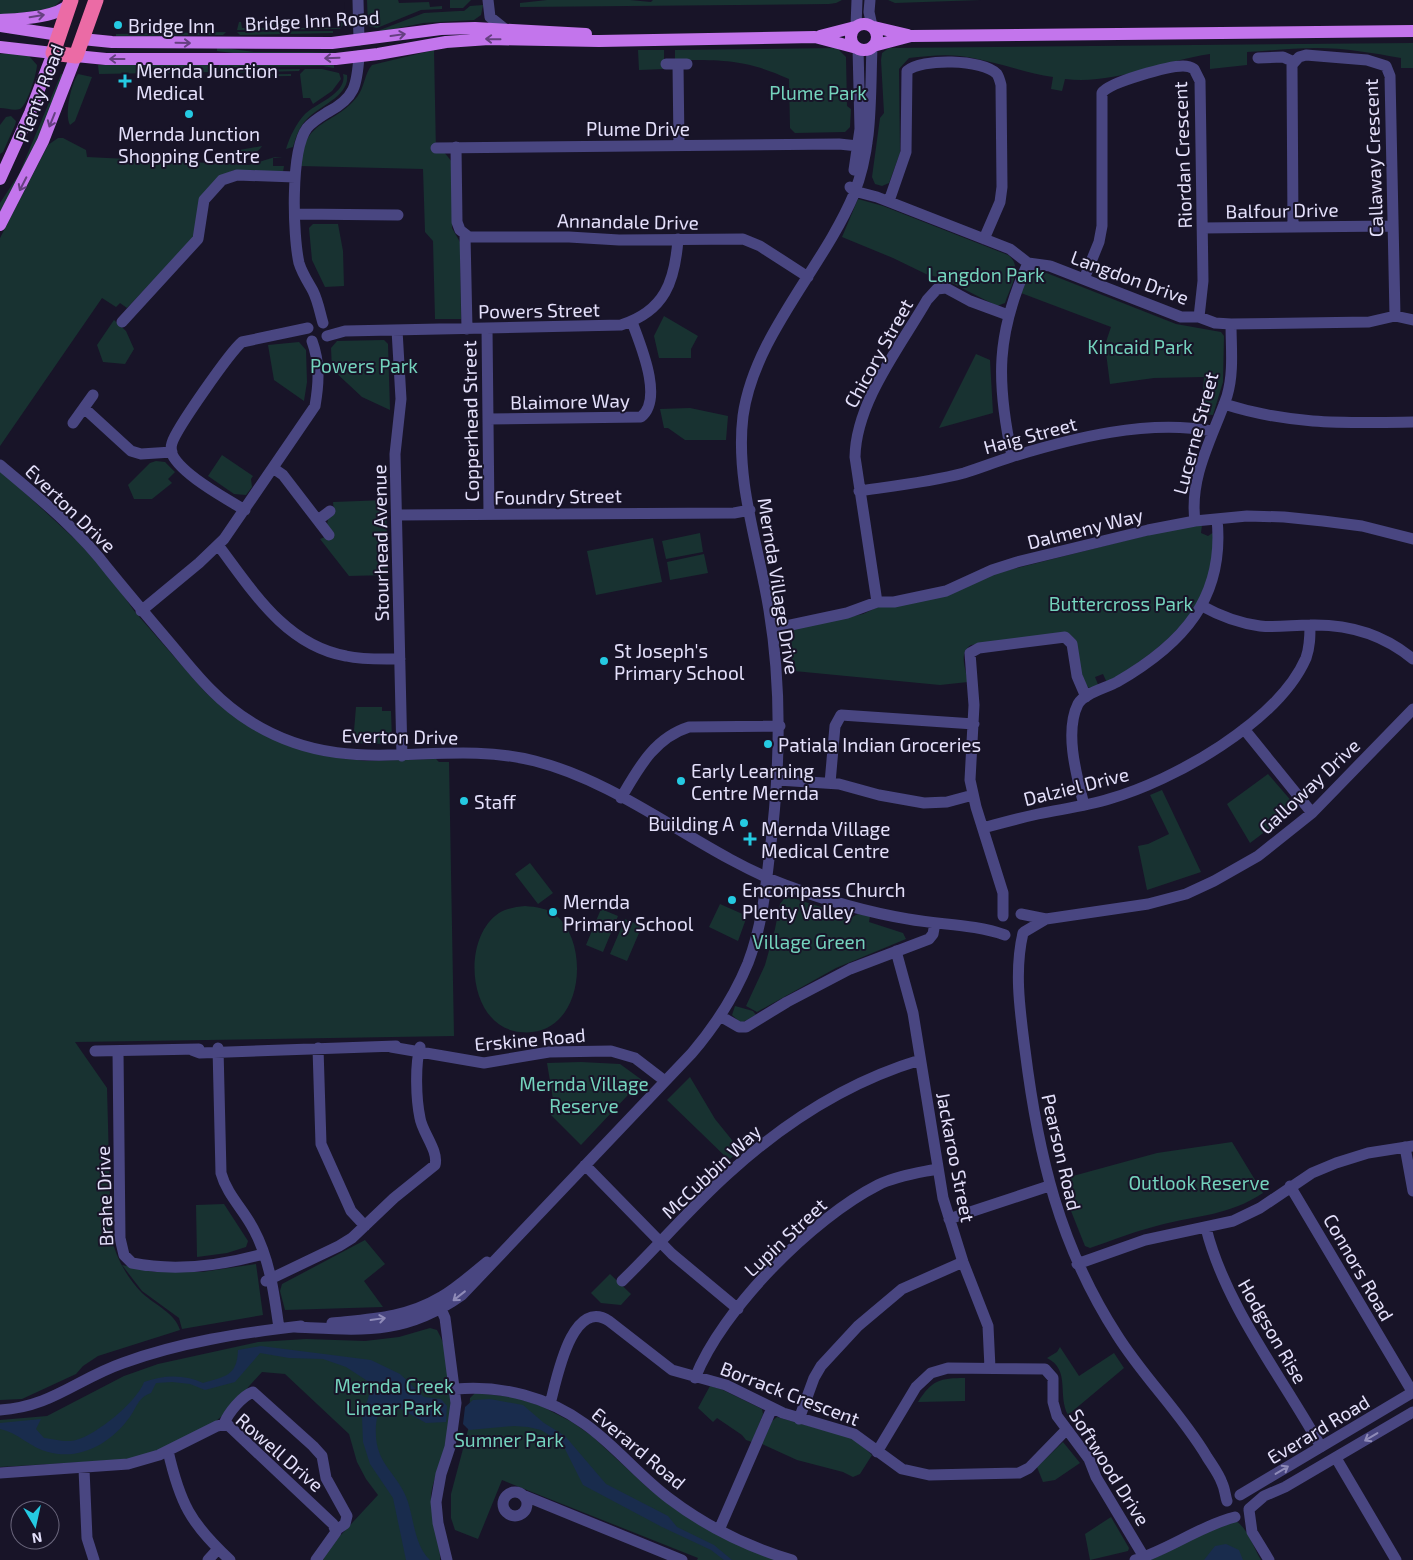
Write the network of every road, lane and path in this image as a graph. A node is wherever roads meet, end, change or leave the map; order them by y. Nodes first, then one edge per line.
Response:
1 (96, 0) edge
2 (358, 0) edge
3 (857, 0) edge
4 (870, 0) edge
5 (71, 1) edge
6 (488, 6) edge
7 (0, 20) edge
8 (0, 26) edge
9 (855, 27) junction
10 (873, 27) junction
11 (463, 29) junction
12 (504, 29) junction
13 (1413, 31) edge
14 (59, 35) junction
15 (911, 36) junction
16 (815, 37) junction
17 (716, 38) junction
18 (82, 39) junction
19 (359, 40) junction
20 (873, 46) junction
21 (0, 47) edge
22 (858, 48) junction
23 (53, 53) junction
24 (76, 56) junction
25 (359, 56) junction
26 (1258, 58) dead end
27 (1294, 62) junction
28 (666, 64) dead end
29 (861, 143) junction
30 (679, 145) junction
31 (456, 147) junction
32 (436, 148) dead end
33 (295, 177) junction
34 (0, 179) edge
35 (854, 188) junction
36 (889, 202) junction
37 (296, 214) junction
38 (398, 215) dead end
39 (0, 225) edge
40 (1392, 226) junction
41 (1293, 227) junction
42 (1202, 228) junction
43 (469, 236) junction
44 (678, 239) junction
45 (984, 239) junction
46 (1028, 263) junction
47 (810, 275) junction
48 (1084, 279) junction
49 (123, 315) dead end
50 (1008, 315) junction
51 (1394, 316) junction
52 (1199, 317) junction
53 (1413, 320) edge
54 (632, 322) junction
55 (1232, 324) junction
56 (487, 328) junction
57 (467, 329) junction
58 (397, 330) junction
59 (318, 332) junction
60 (93, 395) dead end
61 (1224, 404) junction
62 (84, 408) junction
63 (488, 419) junction
64 (1413, 422) edge
65 (73, 423) dead end
66 (1212, 431) junction
67 (172, 448) junction
68 (1012, 456) junction
69 (0, 465) edge
70 (273, 468) junction
71 (859, 491) junction
72 (749, 507) junction
73 (245, 510) junction
74 (330, 511) dead end
75 (489, 514) junction
76 (397, 515) junction
77 (1217, 519) junction
78 (318, 520) junction
79 (1195, 521) junction
80 (329, 535) dead end
81 (1413, 539) edge
82 (218, 545) junction
83 (877, 602) junction
84 (1202, 606) junction
85 (141, 611) junction
86 (1310, 625) junction
87 (772, 629) junction
88 (400, 659) junction
89 (1413, 659) edge
90 (1086, 697) junction
91 (1413, 709) edge
92 (974, 724) junction
93 (780, 726) junction
94 (1244, 730) junction
95 (402, 756) junction
96 (778, 780) junction
97 (830, 783) junction
98 (973, 795) junction
99 (621, 798) junction
100 (1084, 805) junction
101 (1312, 813) junction
102 (983, 828) junction
103 (768, 877) junction
104 (1003, 893) junction
105 (1020, 914) junction
106 (1003, 916) junction
107 (1046, 919) junction
108 (934, 923) junction
109 (979, 927) junction
110 (1024, 932) junction
111 (1006, 936) junction
112 (896, 950) junction
113 (1017, 961) junction
114 (720, 1016) junction
115 (318, 1048) junction
116 (420, 1049) junction
117 (219, 1050) junction
118 (96, 1051) dead end
119 (118, 1051) junction
120 (920, 1060) junction
121 (662, 1084) junction
122 (1409, 1147) edge
123 (583, 1167) junction
124 (937, 1169) junction
125 (1049, 1186) junction
126 (1290, 1186) junction
127 (1413, 1191) edge
128 (949, 1219) junction
129 (365, 1226) junction
130 (1206, 1228) junction
131 (661, 1242) junction
132 (263, 1254) junction
133 (963, 1262) junction
134 (1077, 1264) junction
135 (269, 1280) junction
136 (622, 1281) dead end
137 (435, 1308) junction
138 (738, 1309) junction
139 (275, 1328) junction
140 (990, 1368) junction
141 (695, 1378) junction
142 (456, 1389) junction
143 (1413, 1392) edge
144 (550, 1404) junction
145 (772, 1408) junction
146 (0, 1410) edge
147 (1413, 1412) edge
148 (799, 1419) junction
149 (224, 1424) junction
150 (1066, 1430) junction
151 (1321, 1447) junction
152 (168, 1451) junction
153 (877, 1452) junction
154 (1336, 1458) junction
155 (84, 1469) junction
156 (4, 1472) edge
157 (1222, 1483) junction
158 (1240, 1494) junction
159 (525, 1496) junction
160 (1227, 1502) junction
161 (546, 1506) junction
162 (527, 1510) junction
163 (1249, 1510) junction
164 (1236, 1517) junction
165 (1211, 1524) junction
166 (336, 1530) junction
167 (718, 1530) junction
168 (1252, 1532) junction
169 (218, 1549) junction
170 (445, 1557) edge
171 (1140, 1559) edge
172 (94, 1560) edge
173 (208, 1560) edge
174 (230, 1560) edge
175 (316, 1560) edge
176 (682, 1560) edge
177 (792, 1560) edge
178 (1269, 1560) edge
179 (1396, 1560) edge

1 - 18 highway, Plenty Road
2 - 19 street
3 - 9 street
4 - 10 street
7 -> 5 main road
5 - 14 highway, Plenty Road
6 - 11 street
6 - 12 street
8 - 14 main road, Bridge Inn Road
9 - 10 main road
9 - 16 main road, Bridge Inn Road
9 - 22 main road
10 - 15 main road
10 - 20 main road
11 - 12 main road, Bridge Inn Road
19 -> 11 main road, Bridge Inn Road
12 - 17 main road, Bridge Inn Road
13 - 15 main road
14 - 18 highway, Bridge Inn Road
14 - 23 highway, Plenty Road
15 - 20 main road
16 - 17 main road, Bridge Inn Road
16 - 22 main road, Bridge Inn Road
17 -> 25 main road, Bridge Inn Road
18 -> 19 main road, Bridge Inn Road
18 - 24 highway, Plenty Road
19 - 25 main road
20 - 22 main road
20 - 29 street, Mernda Village Drive
21 - 23 main road, Bridge Inn Road
22 - 29 street, Mernda Village Drive
23 - 24 highway, Bridge Inn Road
23 - 34 main road, Plenty Road
25 -> 24 main road, Bridge Inn Road
24 -> 39 main road, Plenty Road
25 - 33 street
26 - 27 street, Callaway Crescent
27 - 40 street, Callaway Crescent
27 - 41 street
28 - 30 street
29 - 30 street, Plume Drive
29 - 35 street, Mernda Village Drive
30 - 31 street, Plume Drive
31 - 32 street, Plume Drive
31 - 43 street
33 - 37 street
33 - 49 street
35 - 36 street, Langdon Drive
35 - 47 street, Mernda Village Drive
36 - 45 street, Langdon Drive
36 - 45 street
37 - 38 street
37 - 59 street
40 - 41 street, Balfour Drive
40 - 51 street, Callaway Crescent
41 - 42 street, Balfour Drive
42 - 48 street, Riordan Crescent
42 - 52 street, Riordan Crescent
43 - 44 street, Annandale Drive
43 - 57 street
44 - 47 street, Annandale Drive
44 - 54 street, Powers Street
45 - 46 street, Langdon Drive
46 - 48 street, Langdon Drive
46 - 50 street
47 - 72 street, Mernda Village Drive
48 - 52 street, Langdon Drive
50 - 68 street
50 - 71 street, Chicory Street
51 - 53 street, Langdon Drive
51 - 55 street, Langdon Drive
52 - 55 street, Langdon Drive
54 - 56 street, Powers Street
54 - 63 street, Blaimore Way
55 - 61 street, Lucerne Street
56 - 57 street, Powers Street
56 - 63 street, Copperhead Street
57 - 58 street, Powers Street
58 - 59 street, Powers Street
58 - 76 street, Stourhead Avenue
59 - 67 street, Powers Street
59 - 70 street
60 - 62 street
61 - 64 street
61 - 66 street, Lucerne Street
62 - 65 street
62 - 67 street
63 - 75 street, Copperhead Street
66 - 68 street, Haig Street
66 - 79 street, Lucerne Street
67 - 73 street
68 - 71 street, Haig Street
69 - 85 street, Everton Drive
70 - 73 street
70 - 78 street
71 - 83 street, Chicory Street
72 - 75 street, Foundry Street
72 - 87 street, Mernda Village Drive
73 - 82 street
74 - 78 street
75 - 76 street, Foundry Street
76 - 88 street, Stourhead Avenue
77 - 79 street, Dalmeny Way
77 - 81 street, Dalmeny Way
77 - 84 street
78 - 80 street
79 - 83 street, Dalmeny Way
82 - 85 street
82 - 88 street
83 - 87 street, Dalmeny Way
84 - 86 street
84 - 90 street
85 - 95 street, Everton Drive
86 - 89 street
86 - 94 street, Dalziel Drive
87 - 93 street, Mernda Village Drive
88 - 95 street, Stourhead Avenue
90 - 92 street
90 - 100 street
91 - 101 street, Galloway Drive
92 - 97 street
92 - 98 street
93 - 96 street, Mernda Village Drive
93 - 99 street
94 - 100 street, Dalziel Drive
94 - 101 street
95 - 99 street, Everton Drive
96 - 97 street
96 - 103 street, Mernda Village Drive
97 - 98 street
98 - 102 street
99 - 103 street, Everton Drive
100 - 102 street, Dalziel Drive
101 - 107 street, Galloway Drive
102 - 104 street
103 - 108 street
103 - 114 street, Mernda Village Drive
104 - 105 street
104 - 106 street
105 - 106 street
105 - 107 street, Galloway Drive
105 - 110 street
106 - 109 street
106 - 111 street
107 - 110 street, Galloway Drive
108 - 109 street
108 - 112 street
109 - 111 street
110 - 111 street
110 - 113 street, Pearson Road
111 - 113 street, Pearson Road
112 - 114 street
112 - 120 street, Jackaroo Street
113 - 125 street, Pearson Road
114 - 121 street, Mernda Village Drive
115 - 116 street, Erskine Road
115 - 117 street, Erskine Road
115 - 129 street
116 - 121 street, Erskine Road
116 - 129 street
117 - 119 street, Erskine Road
117 - 132 street
118 - 119 street, Erskine Road
119 - 132 street, Brahe Drive
120 - 124 street, Jackaroo Street
120 - 131 street, McCubbin Way
121 - 123 street, Mernda Village Drive
122 - 126 street
122 - 127 street
123 - 131 street
123 - 137 street, Mernda Village Drive
124 - 128 street, Jackaroo Street
124 - 138 street, Lupin Street
125 - 128 street
125 - 134 street, Pearson Road
126 - 130 street
126 - 143 street, Connors Road
128 - 133 street, Jackaroo Street
129 - 135 street
130 - 134 street
130 - 151 street, Hodgson Rise
131 - 136 street, McCubbin Way
131 - 138 street
132 - 135 street
133 - 140 street, Jackaroo Street
133 - 148 street
134 - 157 street, Pearson Road
135 - 139 street
137 - 139 street, Mernda Village Drive
137 - 142 street
138 - 141 street, Lupin Street
139 - 146 street, Mernda Village Drive
140 - 150 street, Softwood Drive
140 - 153 street, Softwood Drive
141 - 144 street, Borrack Crescent
141 - 145 street, Borrack Crescent
142 - 144 street, Everard Road
142 - 170 street
143 - 151 street, Everard Road
144 - 167 street, Everard Road
145 - 148 street, Borrack Crescent
145 - 167 street
147 -> 154 street, Everard Road
148 - 153 street, Borrack Crescent
149 - 152 street, Rowell Drive
149 - 166 street, Rowell Drive
149 - 166 street
150 - 153 street, Borrack Crescent
150 - 171 street, Softwood Drive
158 -> 151 street, Everard Road
152 - 155 street, Rowell Drive
152 - 169 street
154 - 163 street, Everard Road
154 - 179 street
155 - 156 street, Rowell Drive
155 - 172 street
157 - 158 street, Pearson Road
157 - 160 street, Pearson Road
158 - 160 street
158 - 163 street
159 - 161 street
159 - 162 street
159 - 162 street
160 - 164 street
160 - 165 street
161 - 162 street
161 - 176 street
163 - 164 street
163 - 168 street
164 - 165 street
164 - 168 street
165 - 171 street
166 - 175 street
167 - 177 street, Everard Road
168 - 178 street
169 - 173 street
169 - 174 street

